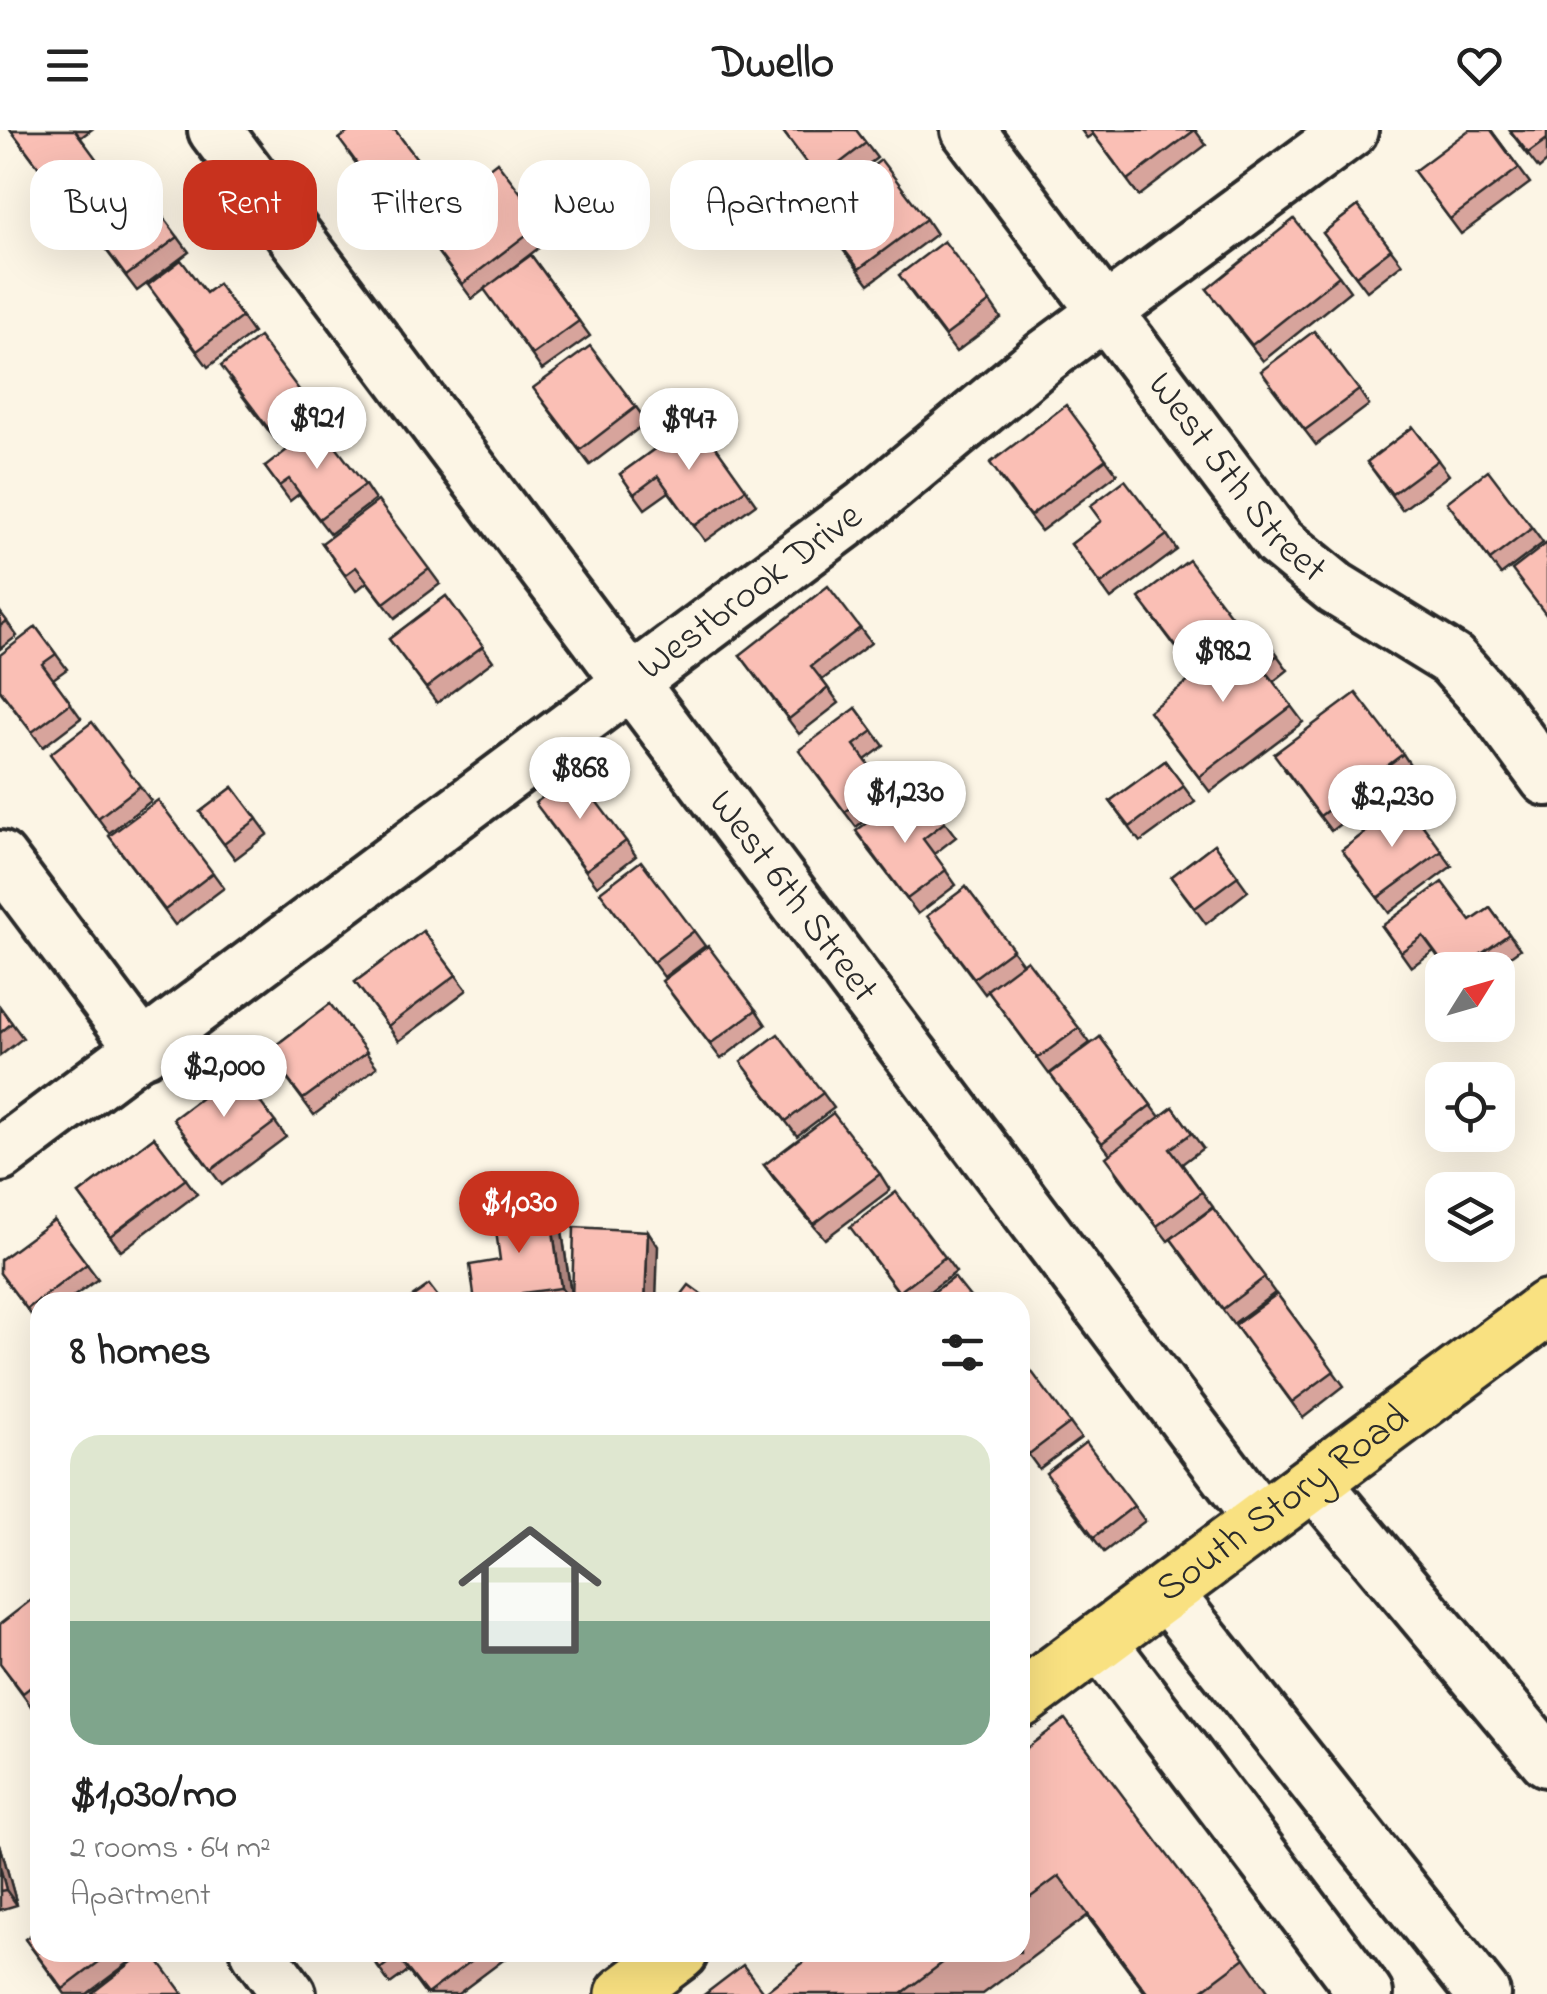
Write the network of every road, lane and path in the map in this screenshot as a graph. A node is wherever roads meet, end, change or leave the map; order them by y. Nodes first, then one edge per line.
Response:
1 (215, 130) edge
2 (968, 130) edge
3 (1352, 130) edge
4 (1104, 312) junction
5 (630, 682) junction
6 (1547, 779) edge
7 (0, 858) edge
8 (144, 1050) junction
9 (0, 1155) edge
10 (1547, 1308) edge
11 (1314, 1482) junction
12 (1262, 1521) junction
13 (1165, 1592) junction
14 (1099, 1641) junction
15 (1030, 1693) edge
16 (1547, 1760) edge
17 (266, 1962) edge
18 (667, 1962) edge
19 (1364, 1993) edge
20 (290, 1994) edge
21 (624, 1994) edge
22 (1482, 1994) edge

1 - 5 street, West 6th Street
2 - 4 street, West 5th Street
3 - 4 street, Westbrook Drive
4 - 5 street, Westbrook Drive
4 - 6 street, West 5th Street
5 - 8 street, Westbrook Drive
5 - 12 street, West 6th Street
7 - 8 street
8 - 9 street, Westbrook Drive
10 - 11 main road, South Story Road
11 - 12 main road, South Story Road
11 - 16 street
12 - 13 main road, South Story Road
13 - 14 main road, South Story Road
13 - 22 street
14 - 15 main road, South Story Road
14 - 19 street
17 - 20 street
18 - 21 main road

